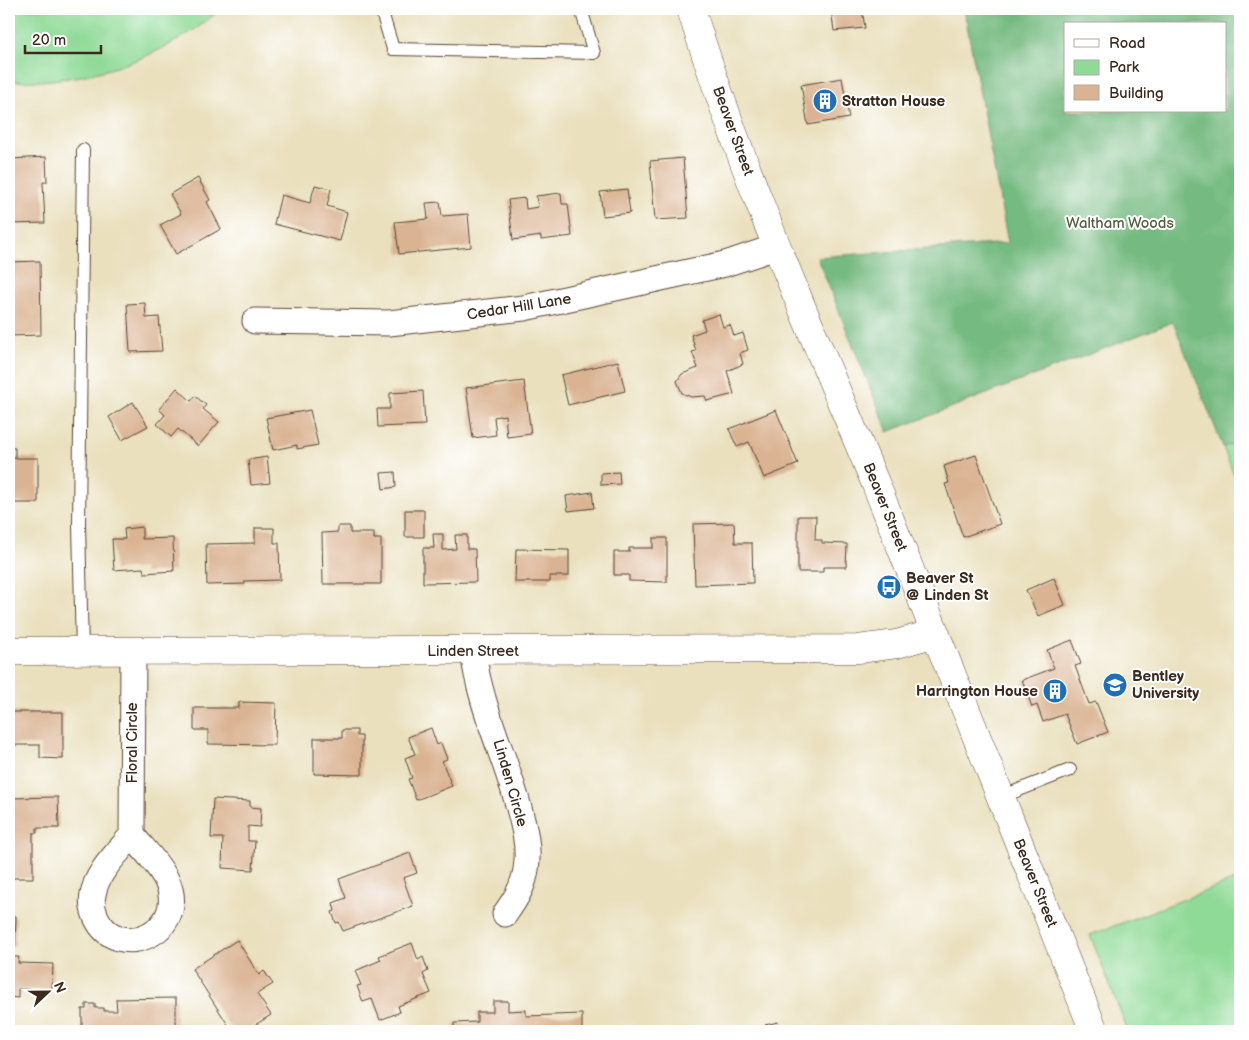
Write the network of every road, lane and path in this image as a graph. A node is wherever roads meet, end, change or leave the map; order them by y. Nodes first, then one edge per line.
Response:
1 (381, 9) edge
2 (581, 9) edge
3 (691, 9) edge
4 (83, 150) dead end
5 (776, 247) junction
6 (255, 321) dead end
7 (935, 633) junction
8 (9, 651) edge
9 (82, 651) junction
10 (133, 651) junction
11 (473, 651) junction
12 (1070, 770) dead end
13 (1001, 797) junction
14 (132, 835) dead end
15 (505, 914) dead end
16 (1094, 1031) edge

1 - 2 lane
3 - 5 main road, Beaver Street
4 - 9 lane
5 - 6 street, Cedar Hill Lane
5 - 7 main road, Beaver Street
7 - 11 main road, Linden Street
7 - 13 main road, Beaver Street
8 - 9 main road, Linden Street
9 - 10 main road, Linden Street
10 - 11 main road, Linden Street
10 - 14 street, Floral Circle
11 - 15 street, Linden Circle
12 - 13 lane
13 - 16 main road, Beaver Street

